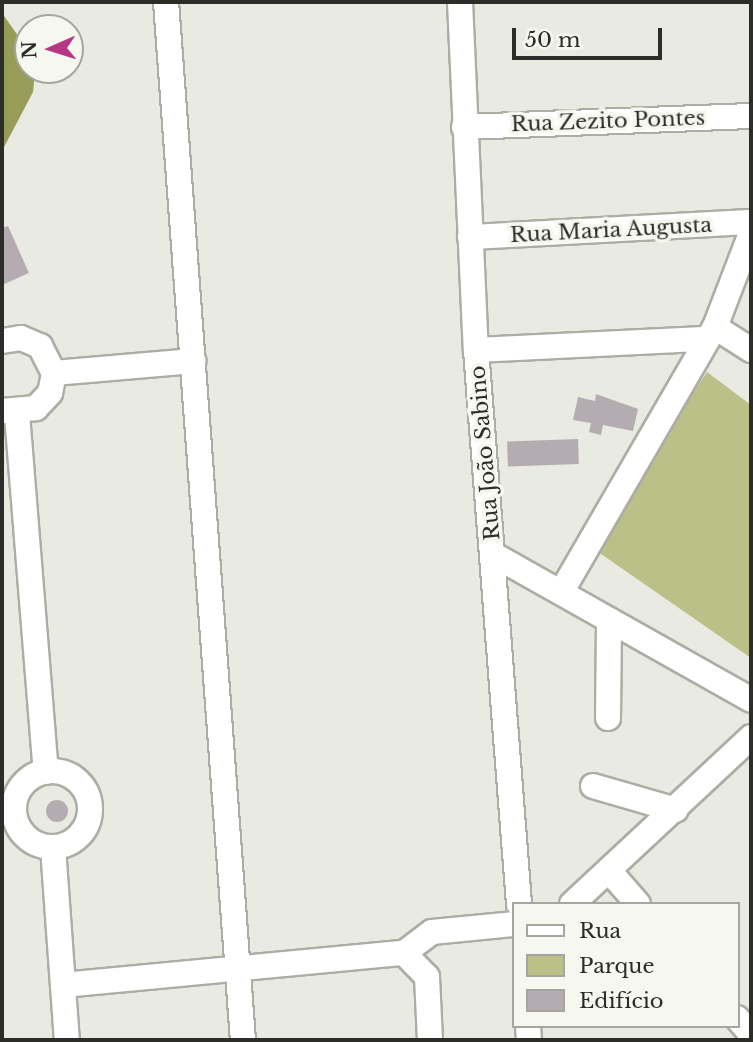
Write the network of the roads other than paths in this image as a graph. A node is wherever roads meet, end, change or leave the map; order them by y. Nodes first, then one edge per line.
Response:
1 (166, 2) edge
2 (460, 2) edge
3 (751, 116) edge
4 (464, 127) junction
5 (751, 222) edge
6 (751, 233) edge
7 (470, 237) junction
8 (709, 333) junction
9 (2, 341) edge
10 (476, 350) junction
11 (751, 350) edge
12 (193, 361) junction
13 (54, 373) junction
14 (9, 412) edge
15 (494, 555) junction
16 (563, 589) junction
17 (609, 620) junction
18 (751, 701) edge
19 (607, 718) dead end
20 (751, 737) edge
21 (46, 772) junction
22 (593, 786) dead end
23 (676, 810) junction
24 (8, 815) edge
25 (53, 847) junction
26 (611, 873) junction
27 (519, 902) edge
28 (575, 902) edge
29 (636, 902) edge
30 (512, 924) edge
31 (404, 953) junction
32 (238, 967) junction
33 (63, 985) junction
34 (739, 1020) edge
35 (751, 1034) edge
36 (67, 1040) edge
37 (243, 1040) edge
38 (430, 1040) edge

1 - 12 street
2 - 4 street, Rua João Sabino
3 - 4 street, Rua Zezito Pontes
4 - 7 street, Rua João Sabino
5 - 7 street, Rua Maria Augusta
6 - 8 street
7 - 10 street, Rua João Sabino
8 - 10 street
8 - 11 street
8 - 16 street
9 - 13 street
10 - 15 street, Rua João Sabino
12 - 13 street
12 - 32 street
13 - 14 street
14 - 21 street
15 - 16 street
15 - 27 street, Rua João Sabino
16 - 17 street
17 - 18 street
17 - 19 street
20 - 23 street
21 - 24 street
21 - 25 street
22 - 23 street
23 - 26 street
24 - 25 street
25 - 33 street
26 - 28 street
26 - 29 street
30 - 31 street
31 - 32 street
31 - 38 street
32 - 33 street
32 - 37 street
33 - 36 street
34 - 35 street

